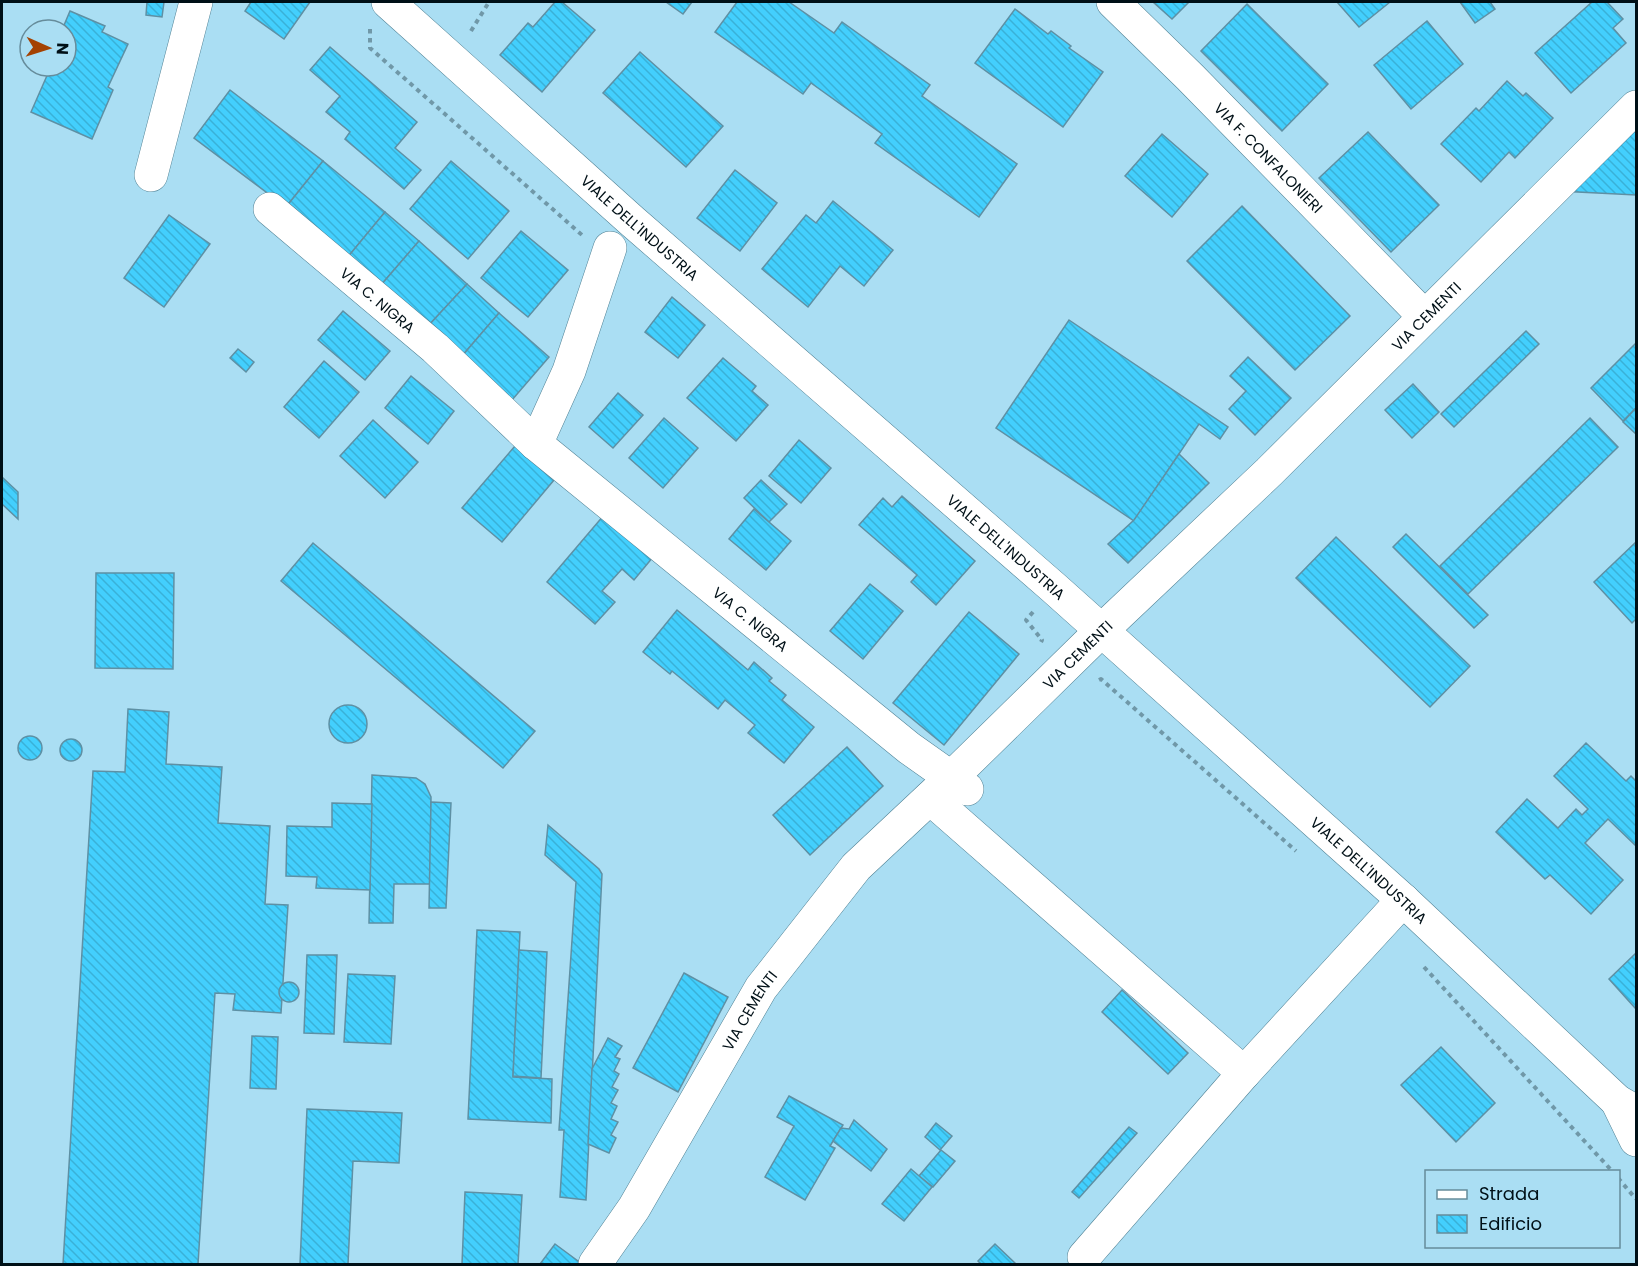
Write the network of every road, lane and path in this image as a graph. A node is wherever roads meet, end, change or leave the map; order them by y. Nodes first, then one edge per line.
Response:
1 (196, 2) edge
2 (388, 2) edge
3 (489, 2) edge
4 (1113, 2) edge
5 (471, 31) dead end
6 (1636, 107) edge
7 (151, 175) dead end
8 (270, 209) dead end
9 (608, 252) joint
10 (1424, 316) junction
11 (536, 444) junction
12 (1101, 631) junction
13 (1092, 681) dead end
14 (949, 788) junction
15 (1301, 856) dead end
16 (1403, 900) junction
17 (1417, 960) dead end
18 (1244, 1074) junction
19 (1627, 1107) edge
20 (1636, 1140) edge
21 (1611, 1170) edge
22 (1620, 1180) edge
23 (1636, 1199) edge
24 (1084, 1257) dead end
25 (595, 1264) edge

1 - 7 street
2 - 9 path
2 - 12 street, VIALE DELL'INDUSTRIA
3 - 5 path
4 - 10 street, VIA F. CONFALONIERI
6 - 10 street, VIA CEMENTI
8 - 11 street, VIA C. NIGRA
9 - 11 street
10 - 12 street, VIA CEMENTI
11 - 14 street, VIA C. NIGRA
12 - 14 street, VIA CEMENTI
12 - 16 street, VIALE DELL'INDUSTRIA
13 - 15 path
14 - 18 street, VIA C. NIGRA
14 - 25 street, VIA CEMENTI
16 - 18 street
16 - 19 street, VIALE DELL'INDUSTRIA
17 - 21 path
18 - 24 street
19 - 20 street, VIALE DELL'INDUSTRIA
22 - 23 path

